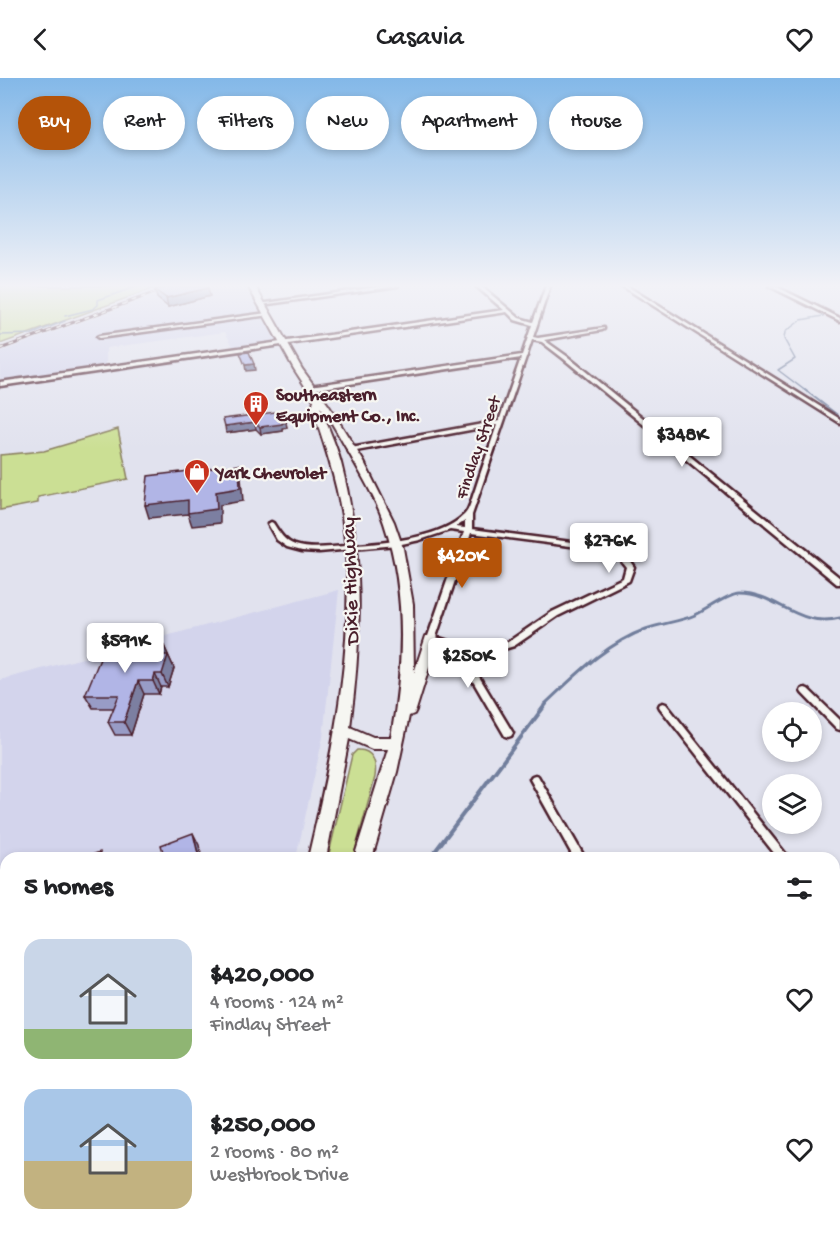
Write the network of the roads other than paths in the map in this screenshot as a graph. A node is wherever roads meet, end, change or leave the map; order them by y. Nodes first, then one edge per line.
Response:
1 (297, 340) edge
2 (530, 340) edge
3 (541, 340) edge
4 (710, 340) edge
5 (283, 342) junction
6 (525, 356) junction
7 (0, 384) edge
8 (310, 388) junction
9 (318, 401) junction
10 (840, 421) edge
11 (502, 422) junction
12 (351, 450) junction
13 (469, 515) junction
14 (271, 524) dead end
15 (450, 528) junction
16 (468, 531) junction
17 (394, 541) junction
18 (351, 547) junction
19 (840, 582) edge
20 (431, 639) junction
21 (465, 657) junction
22 (805, 692) dead end
23 (663, 706) dead end
24 (840, 726) edge
25 (342, 730) junction
26 (508, 733) dead end
27 (397, 743) junction
28 (535, 779) dead end
29 (318, 852) edge
30 (365, 852) edge
31 (577, 852) edge
32 (779, 852) edge

1 - 5 street
2 - 6 street, Findlay Street
3 - 19 street
4 - 10 street
5 - 7 street
5 - 8 main road, Dixie Highway
6 - 8 street
6 - 11 street, Findlay Street
8 - 9 main road, Dixie Highway
9 - 12 main road, Dixie Highway
9 - 18 main road, Dixie Highway
11 - 12 street
11 - 13 street, Findlay Street
12 - 17 main road, Dixie Highway
13 - 15 street, Findlay Street
13 - 16 street, Findlay Street
14 - 18 street, Findlay Street
15 - 16 street
15 - 17 street, Findlay Street
16 - 20 street, Findlay Street
16 - 21 street
17 - 18 street, Findlay Street
17 - 27 main road, Dixie Highway
18 - 25 main road, Dixie Highway
20 - 21 street
20 - 27 main road
21 - 26 street
22 - 24 street
23 - 32 street
25 - 27 main road
25 - 29 main road, Dixie Highway
27 - 30 main road, Dixie Highway
28 - 31 street

